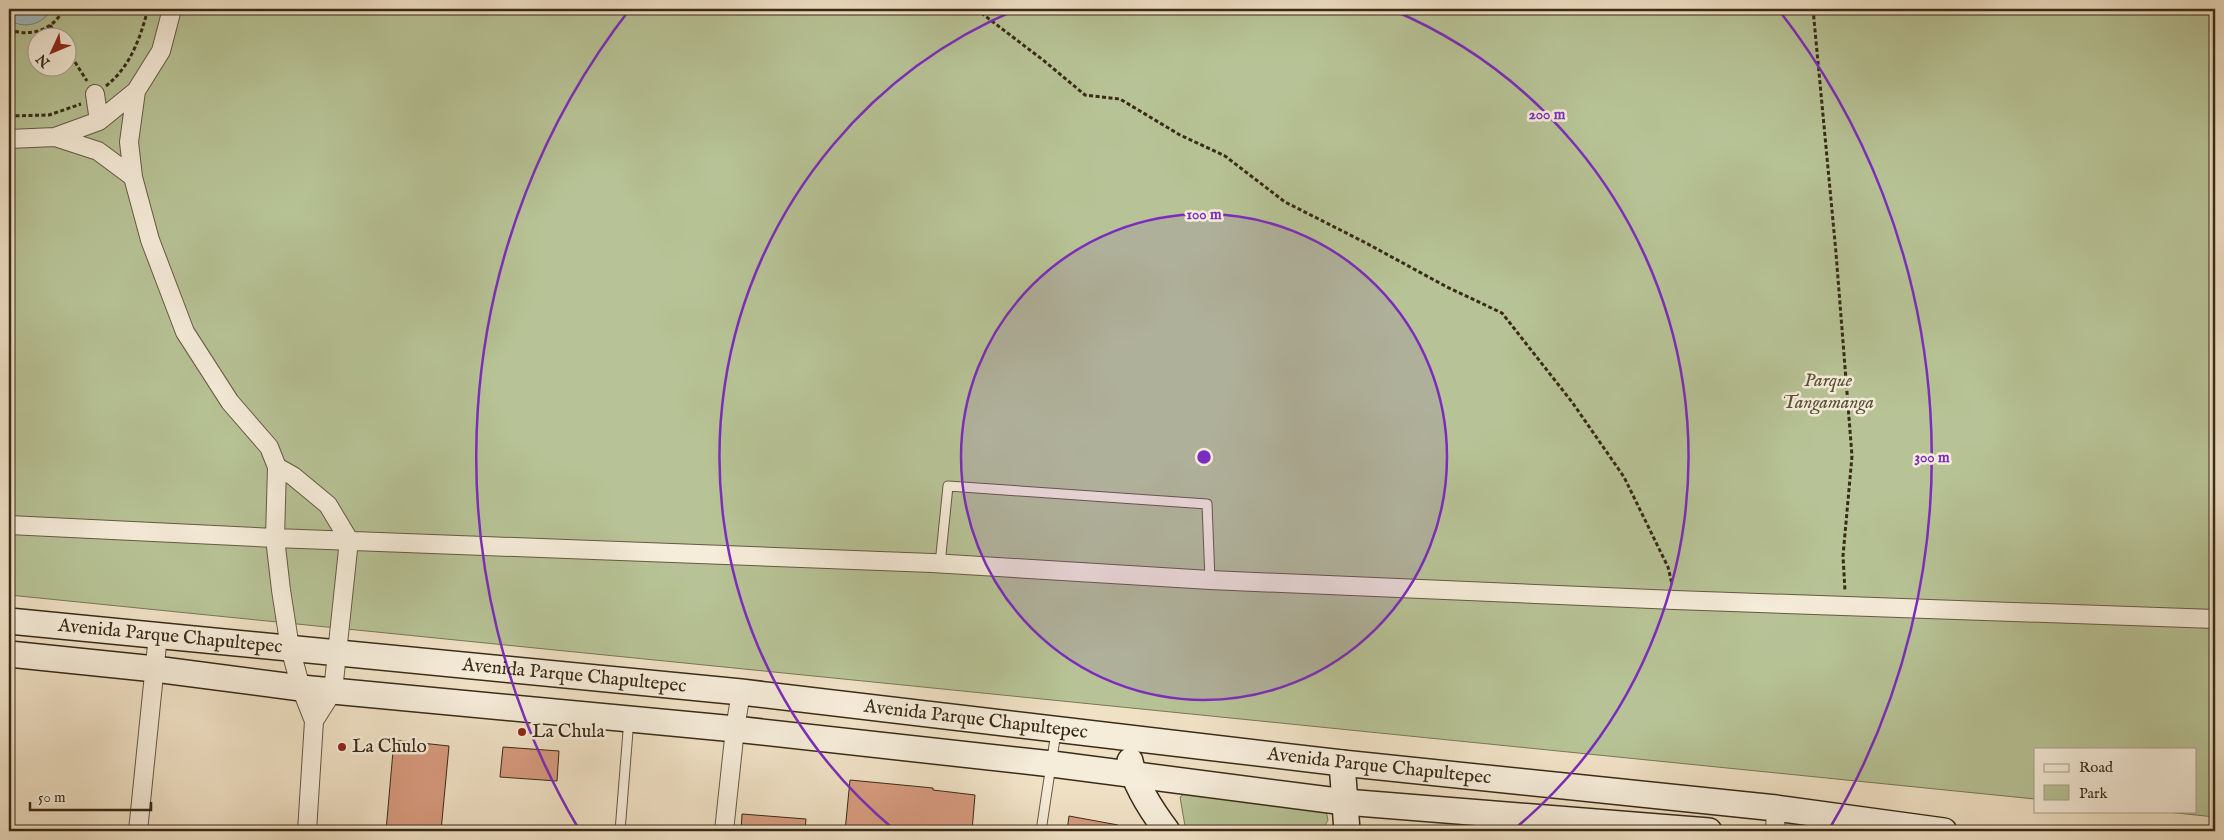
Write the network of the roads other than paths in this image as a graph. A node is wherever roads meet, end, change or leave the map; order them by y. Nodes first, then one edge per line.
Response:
1 (172, 9) edge
2 (136, 91) junction
3 (95, 94) road end
4 (99, 121) junction
5 (55, 137) junction
6 (9, 139) edge
7 (133, 177) junction
8 (277, 467) junction
9 (9, 525) edge
10 (274, 538) junction
11 (349, 540) junction
12 (940, 564) junction
13 (1210, 580) junction
14 (2215, 619) edge
15 (9, 621) edge
16 (158, 636) junction
17 (290, 648) junction
18 (9, 654) edge
19 (336, 654) junction
20 (155, 669) junction
21 (301, 688) junction
22 (332, 691) junction
23 (741, 692) junction
24 (629, 719) junction
25 (314, 721) junction
26 (735, 729) junction
27 (1056, 729) junction
28 (1124, 737) junction
29 (1342, 763) junction
30 (1052, 764) junction
31 (1132, 773) junction
32 (1345, 802) junction
33 (1776, 820) edge
34 (138, 831) edge
35 (307, 831) edge
36 (620, 831) edge
37 (724, 831) edge
38 (1041, 831) edge
39 (1167, 831) edge
40 (1347, 831) edge
41 (1709, 831) edge
42 (1944, 831) edge

1 - 2 street
2 - 4 street
2 - 7 street
3 - 4 street
4 - 5 street
5 - 6 street
5 - 7 street
7 - 8 street
8 - 10 street
8 - 11 street
9 - 10 street
10 - 11 street
10 - 17 street
11 - 12 street
11 - 19 street
12 - 13 street
12 - 13 lane
13 - 14 street
15 - 16 main road, Avenida Parque Chapultepec
16 - 17 main road, Avenida Parque Chapultepec
16 - 20 street
17 - 19 main road, Avenida Parque Chapultepec
17 - 21 street
18 - 20 main road, Avenida Parque Chapultepec
19 - 22 street
19 - 23 main road, Avenida Parque Chapultepec
20 - 21 main road, Avenida Parque Chapultepec
20 - 34 street
21 - 22 main road, Avenida Parque Chapultepec
21 - 25 street
22 - 24 main road, Avenida Parque Chapultepec
22 - 25 street
23 - 26 street
23 - 27 main road, Avenida Parque Chapultepec
24 - 26 main road, Avenida Parque Chapultepec
24 - 36 lane
25 - 35 street
26 - 30 main road, Avenida Parque Chapultepec
26 - 37 street
27 - 28 main road, Avenida Parque Chapultepec
27 - 30 lane
28 - 29 main road, Avenida Parque Chapultepec
28 - 31 main road
29 - 32 main road
29 - 33 main road, Avenida Parque Chapultepec
30 - 31 main road, Avenida Parque Chapultepec
30 - 38 lane
31 - 32 main road, Avenida Parque Chapultepec
31 - 39 main road
32 - 40 main road
32 - 41 main road, Avenida Parque Chapultepec
33 - 42 main road, Avenida Parque Chapultepec

